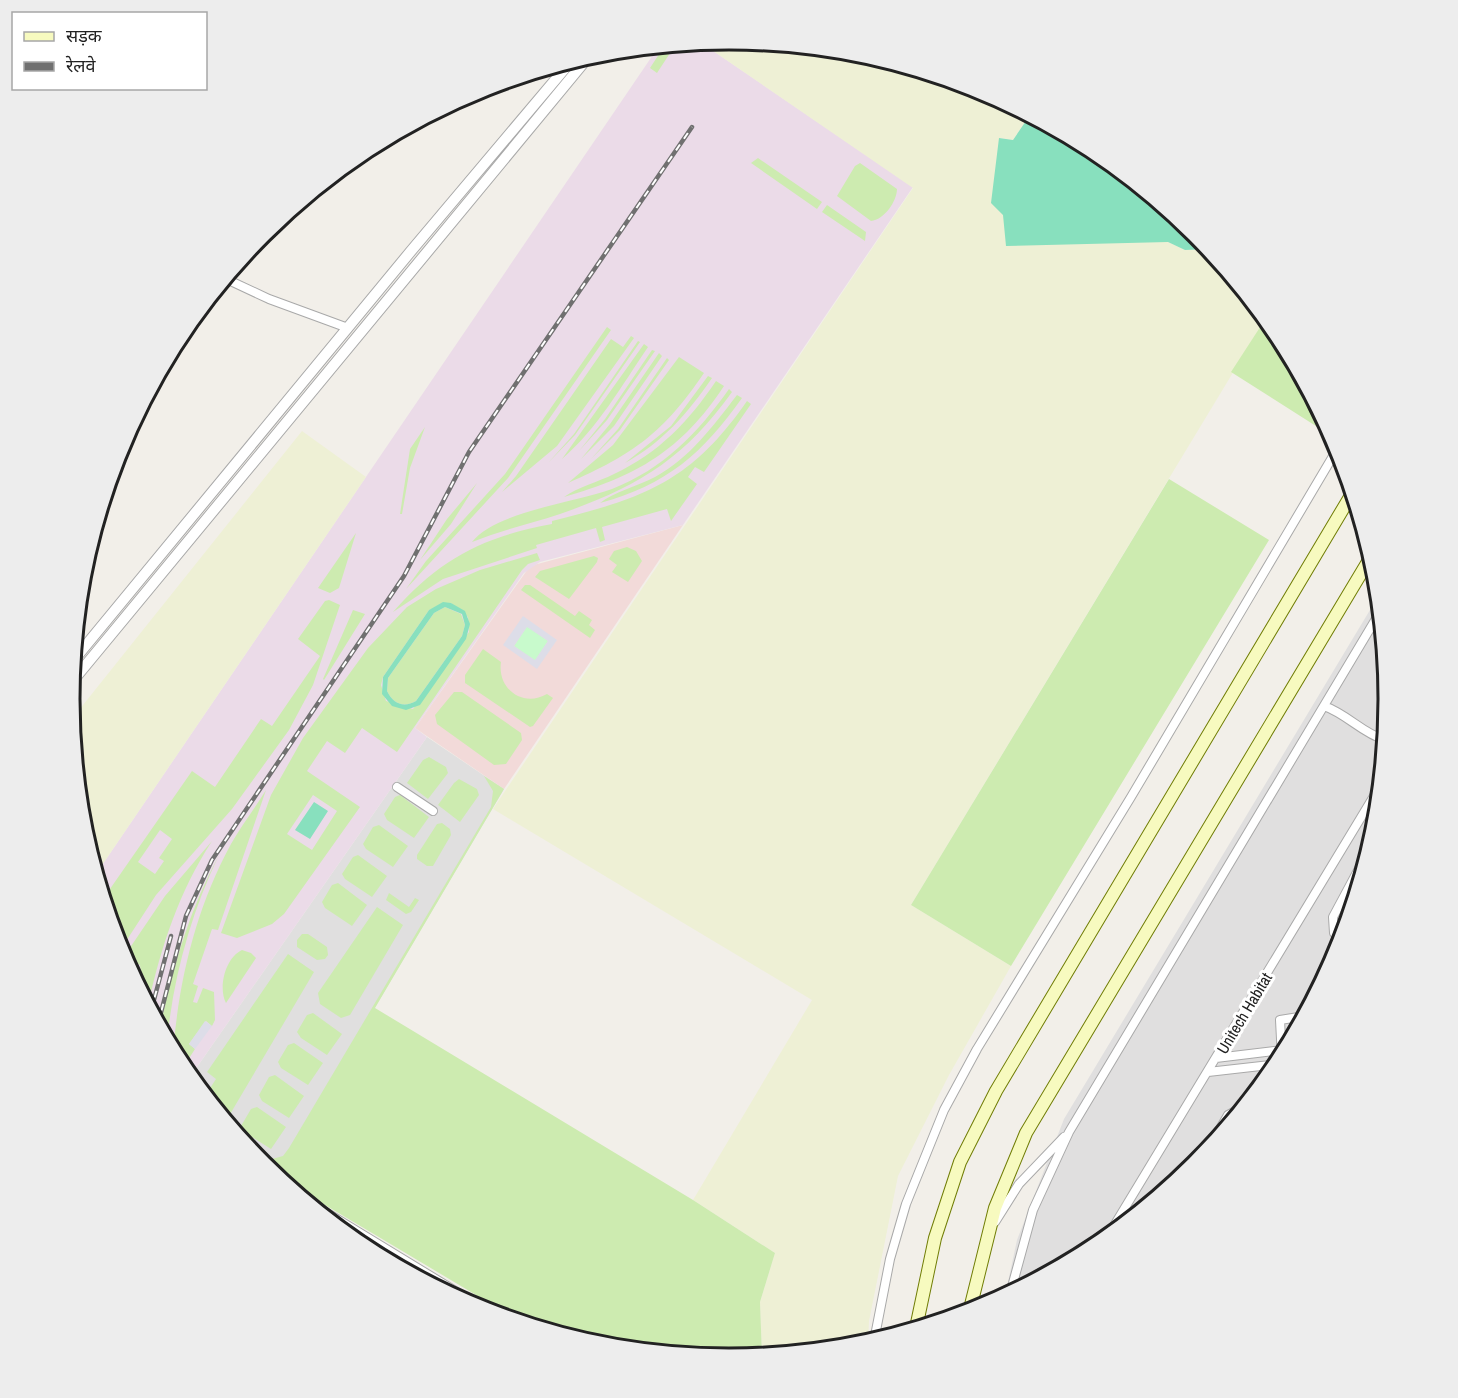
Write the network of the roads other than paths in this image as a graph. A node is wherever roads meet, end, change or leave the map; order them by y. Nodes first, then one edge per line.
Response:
1 (580, 67) edge
2 (562, 72) edge
3 (232, 282) edge
4 (348, 328) junction
5 (1332, 458) edge
6 (1347, 501) edge
7 (1365, 567) edge
8 (1374, 622) edge
9 (82, 651) edge
10 (81, 671) edge
11 (1324, 706) junction
12 (1377, 737) edge
13 (397, 786) dead end
14 (1370, 803) edge
15 (433, 811) dead end
16 (1351, 883) edge
17 (1334, 933) edge
18 (1294, 1018) edge
19 (1281, 1040) edge
20 (1272, 1055) edge
21 (1216, 1058) junction
22 (1265, 1066) edge
23 (1208, 1072) junction
24 (1069, 1132) junction
25 (1119, 1218) edge
26 (359, 1232) edge
27 (988, 1232) junction
28 (426, 1273) edge
29 (1013, 1283) edge
30 (972, 1301) edge
31 (918, 1320) edge
32 (876, 1331) edge

1 - 10 street
2 - 4 street
3 - 4 street
4 - 9 street
5 - 32 street
6 - 31 main road
7 - 27 main road
8 - 11 street
11 - 12 street
11 - 24 street
13 - 15 street
14 - 21 street, Unitech Habitat
16 - 17 street
18 - 19 street
20 - 21 street
21 - 23 street, Unitech Habitat
22 - 23 street
23 - 25 street, Unitech Habitat
24 - 27 street
24 - 29 street
26 - 28 street
27 - 30 main road

